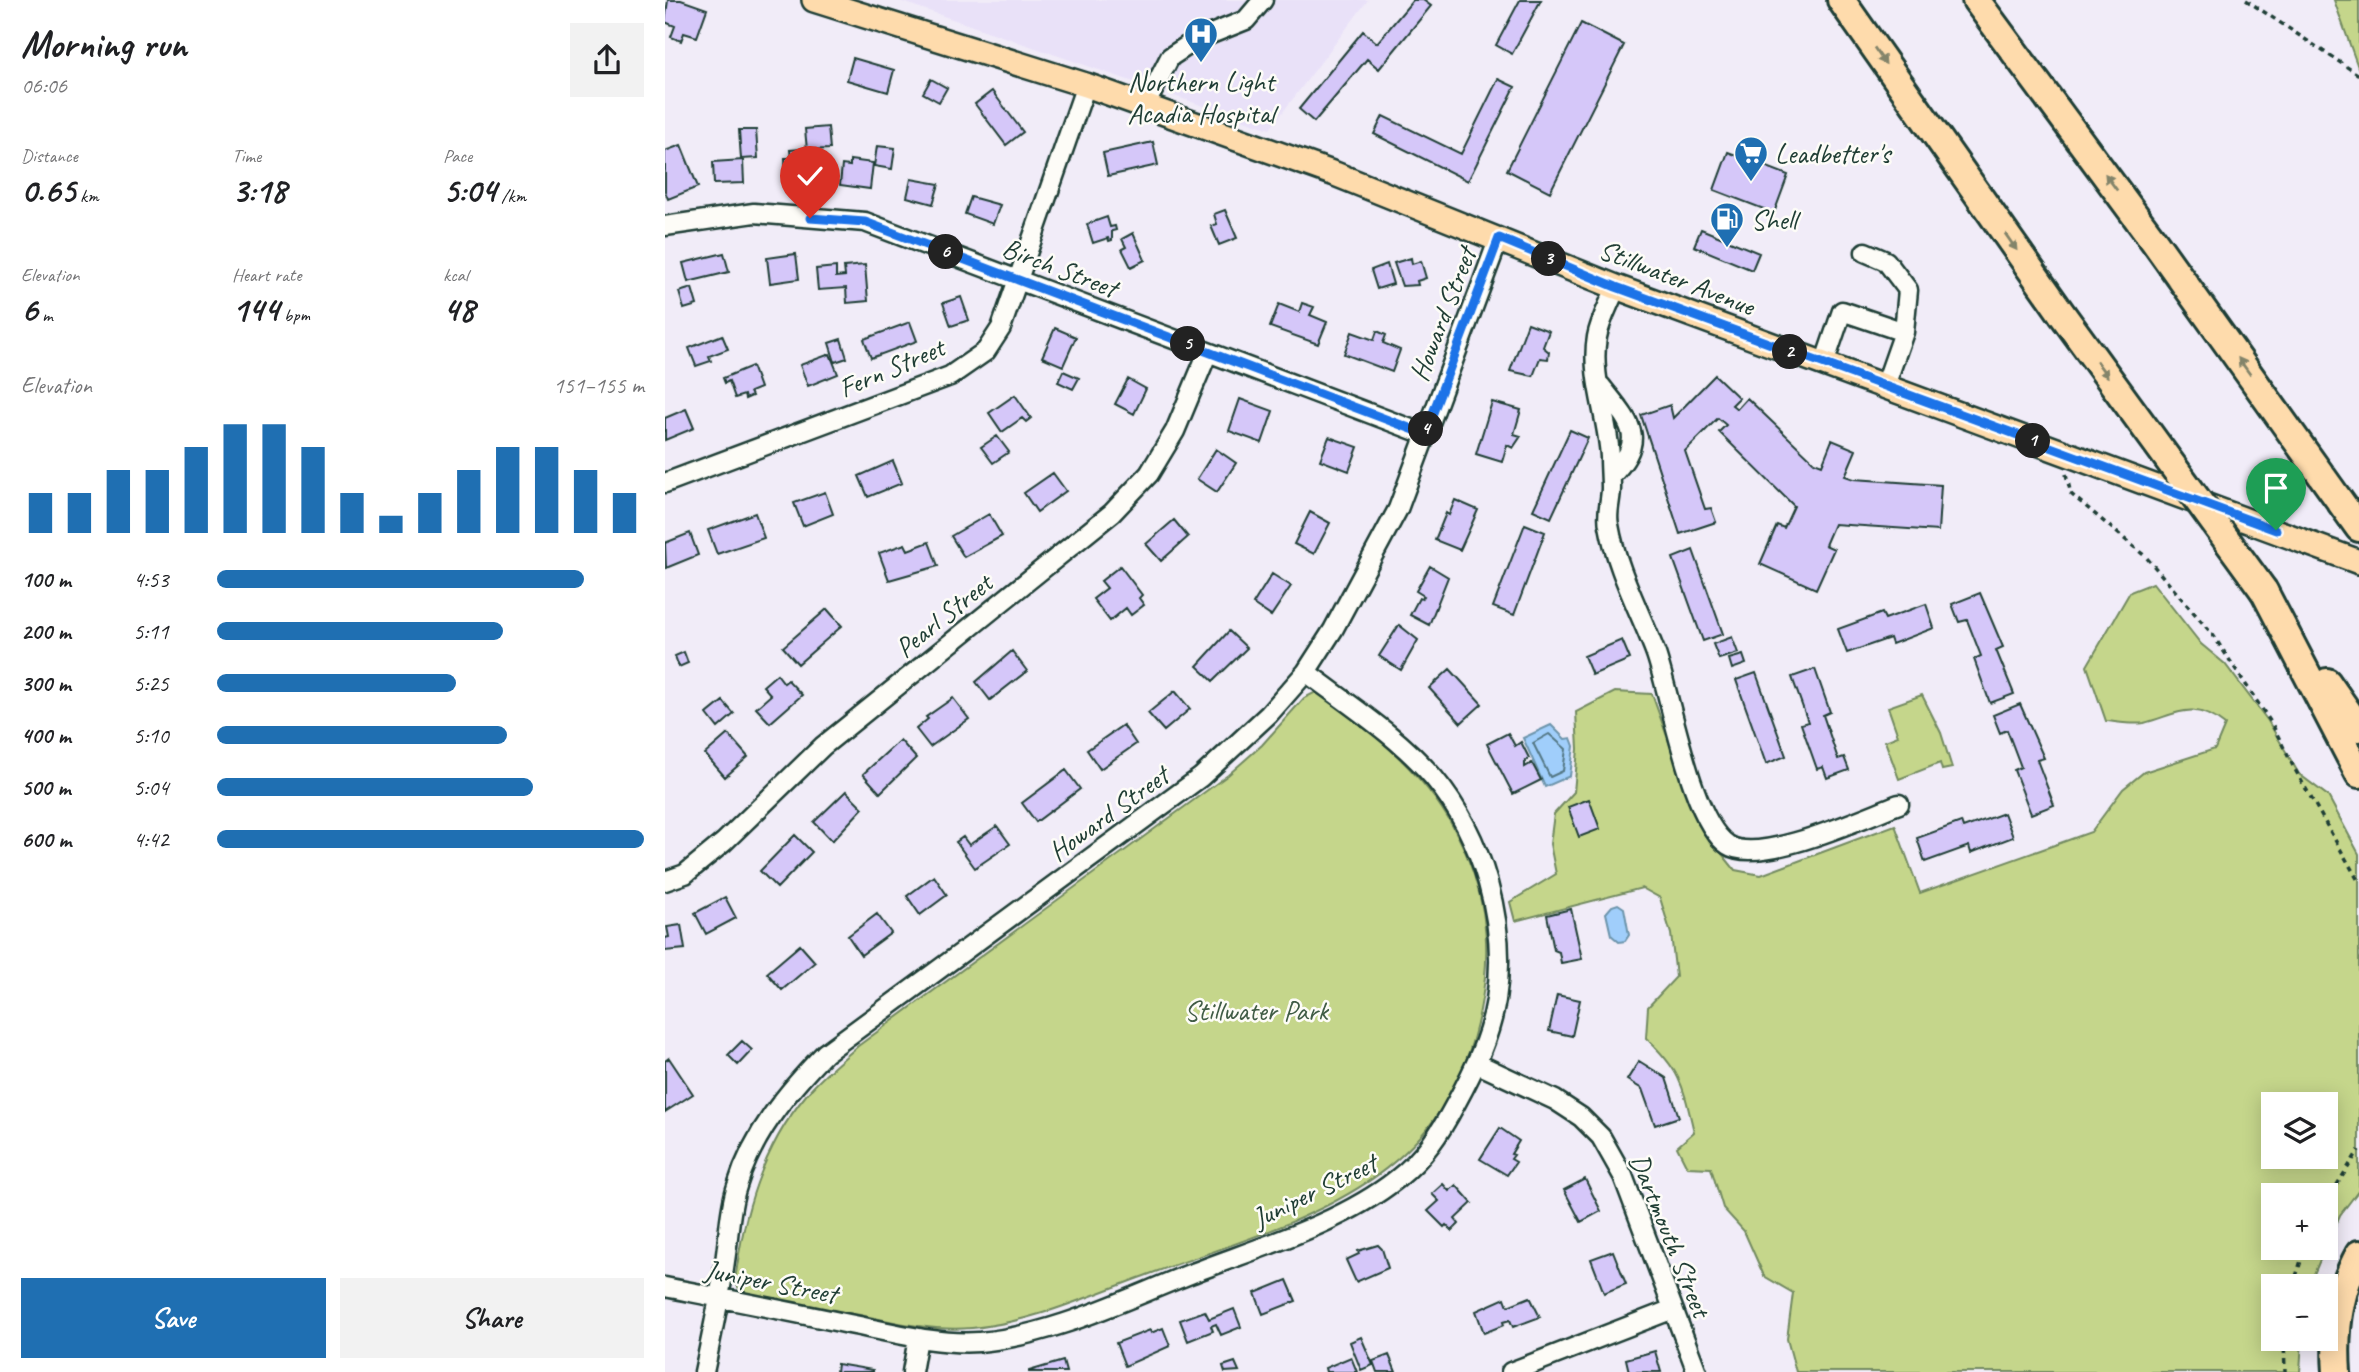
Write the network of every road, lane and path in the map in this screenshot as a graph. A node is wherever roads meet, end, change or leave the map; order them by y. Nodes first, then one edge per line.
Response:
1 (814, 0) edge
2 (1263, 0) edge
3 (1841, 0) edge
4 (1976, 0) edge
5 (2246, 0) edge
6 (866, 8) edge
7 (2359, 75) edge
8 (1086, 85) junction
9 (1145, 106) junction
10 (665, 226) edge
11 (1499, 238) junction
12 (1865, 252) dead end
13 (1018, 278) junction
14 (1616, 287) junction
15 (1904, 332) junction
16 (1208, 352) junction
17 (1824, 364) junction
18 (1885, 386) junction
19 (1425, 434) junction
20 (2057, 449) junction
21 (665, 483) edge
22 (2359, 528) edge
23 (2359, 562) edge
24 (2264, 591) junction
25 (1306, 672) junction
26 (2359, 728) edge
27 (2359, 774) edge
28 (1899, 804) dead end
29 (665, 881) edge
30 (2359, 882) edge
31 (1478, 1064) junction
32 (2359, 1150) edge
33 (2338, 1183) edge
34 (2359, 1254) edge
35 (665, 1287) edge
36 (720, 1297) junction
37 (1673, 1309) junction
38 (918, 1338) junction
39 (2284, 1351) edge
40 (704, 1372) edge
41 (912, 1372) edge
42 (1511, 1372) edge
43 (1697, 1372) edge
44 (2285, 1372) edge
45 (2337, 1372) edge

1 - 6 main road, Stillwater Avenue
2 - 9 street
3 -> 24 highway, bridge
22 -> 4 highway
5 - 7 path
6 - 8 main road, Stillwater Avenue
8 - 9 main road, Stillwater Avenue
8 - 13 street, Fern Street
9 - 11 main road, Stillwater Avenue
10 - 13 street, Birch Street
11 - 14 main road, Stillwater Avenue
11 - 19 street, Howard Street
12 - 15 street
13 - 16 street, Birch Street
13 - 21 street, Fern Street
14 - 17 main road, Stillwater Avenue
14 - 28 street
15 - 17 street
15 - 18 street
16 - 19 street, Birch Street
16 - 29 street, Pearl Street
17 - 18 main road, Stillwater Avenue
18 - 20 main road, Stillwater Avenue
19 - 25 street, Howard Street
20 - 23 main road, Stillwater Avenue
20 - 30 path
24 - 26 highway
24 - 27 highway
25 - 31 street, Juniper Street
25 - 36 street, Howard Street
31 - 37 street, Dartmouth Street
31 - 38 street, Juniper Street
32 - 33 path
34 - 45 highway
35 - 36 street, Juniper Street
36 - 38 street, Juniper Street
36 - 40 street, Howard Street
37 - 42 street
37 - 43 street, Dartmouth Street
38 - 41 street
39 - 44 path

